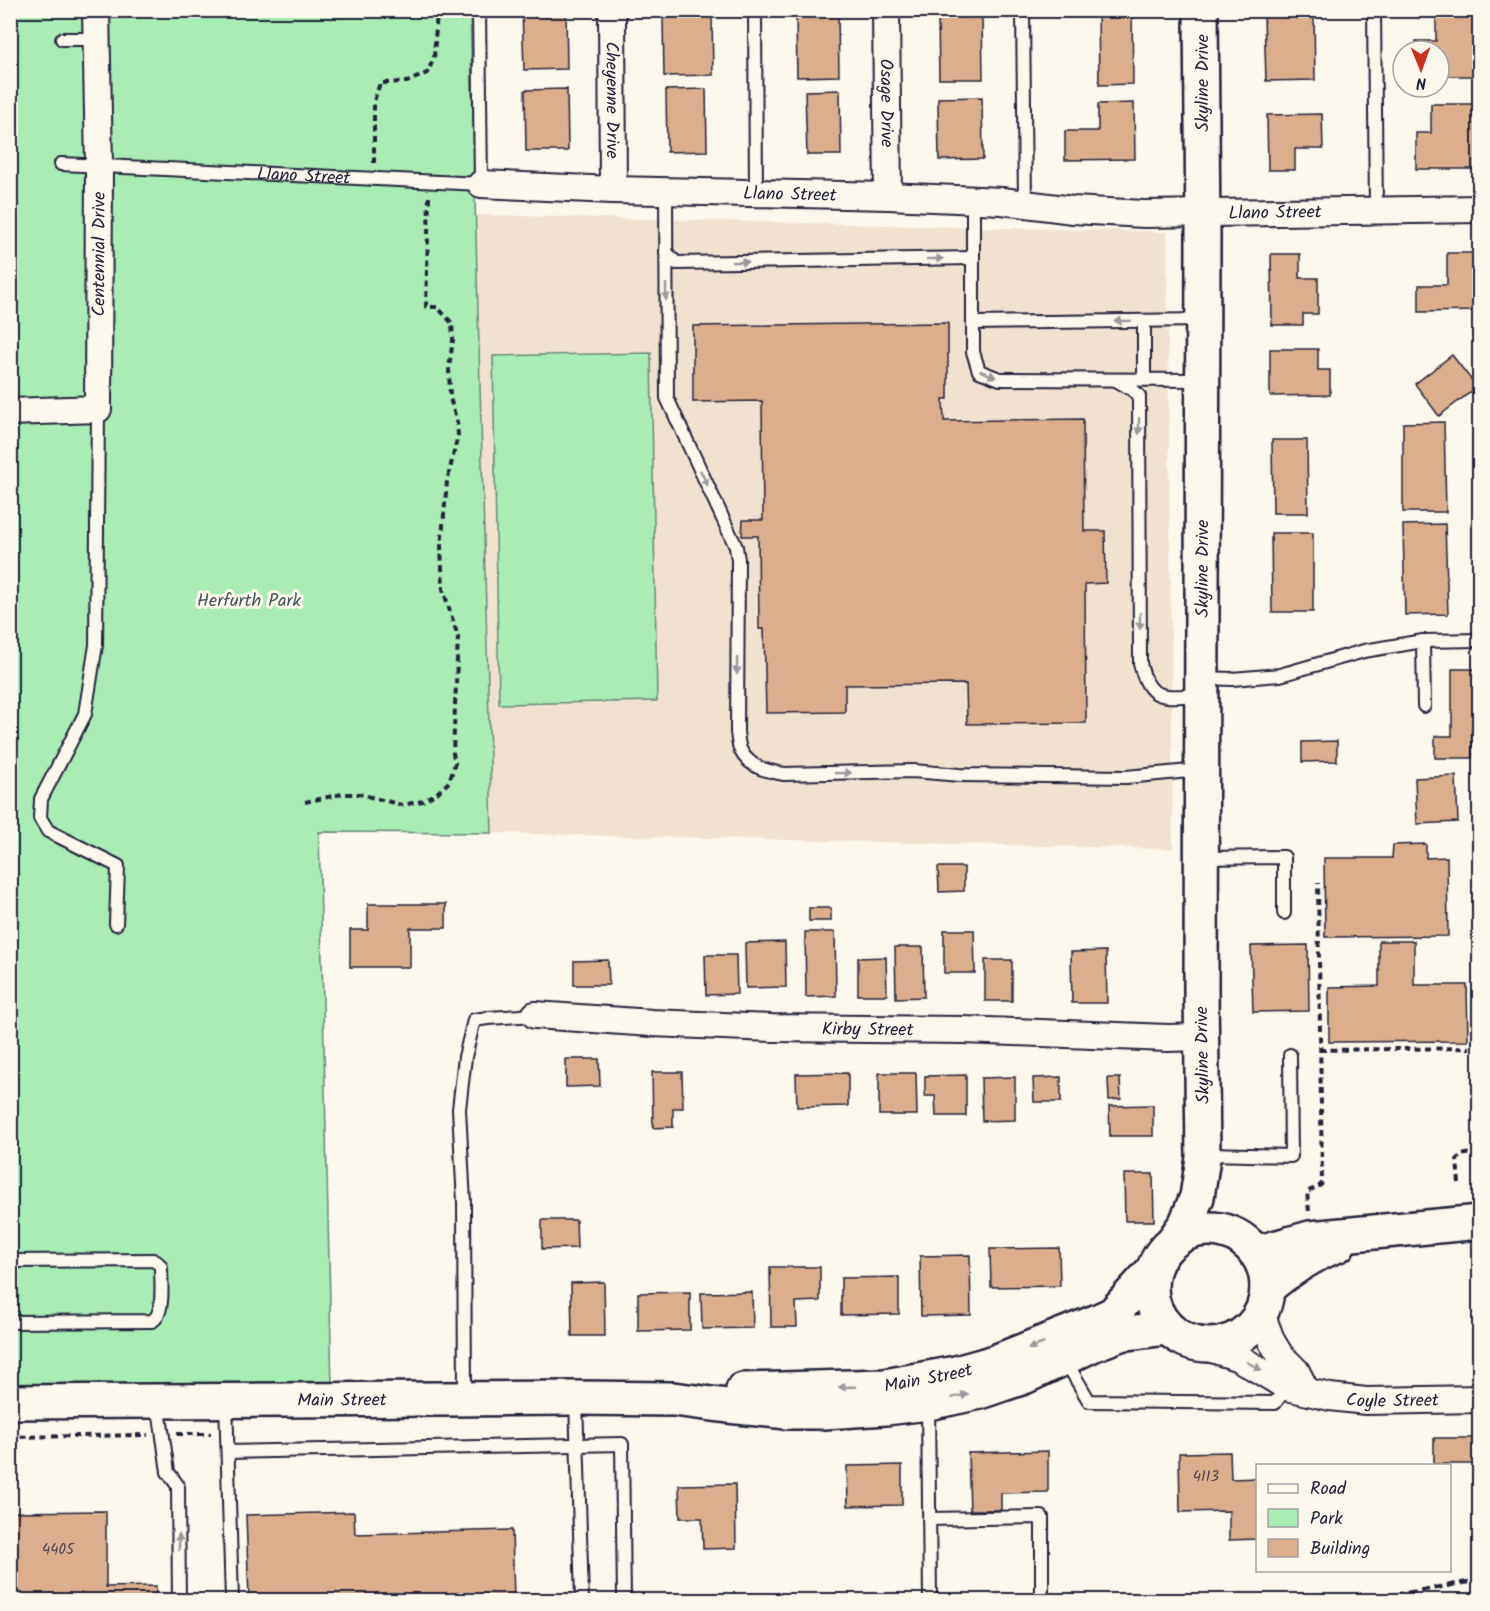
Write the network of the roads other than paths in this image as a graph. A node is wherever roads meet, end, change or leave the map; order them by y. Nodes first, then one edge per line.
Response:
1 (96, 10) edge
2 (479, 10) edge
3 (612, 10) edge
4 (755, 10) edge
5 (886, 10) edge
6 (1023, 10) edge
7 (1201, 10) edge
8 (1374, 10) edge
9 (62, 39) dead end
10 (97, 39) junction
11 (61, 164) dead end
12 (99, 166) junction
13 (481, 184) junction
14 (613, 190) junction
15 (666, 191) junction
16 (756, 193) junction
17 (888, 196) junction
18 (973, 200) junction
19 (1025, 204) junction
20 (1479, 209) edge
21 (1376, 211) junction
22 (1203, 214) junction
23 (666, 252) junction
24 (973, 258) junction
25 (1202, 320) junction
26 (1144, 321) junction
27 (973, 323) junction
28 (1115, 379) junction
29 (1143, 379) junction
30 (1202, 380) junction
31 (98, 409) junction
32 (10, 412) edge
33 (1479, 640) edge
34 (1423, 641) junction
35 (1202, 687) junction
36 (1424, 706) dead end
37 (1201, 770) junction
38 (1201, 858) junction
39 (1284, 913) dead end
40 (116, 924) dead end
41 (535, 1015) joint
42 (1202, 1037) junction
43 (1290, 1055) dead end
44 (1205, 1140) junction
45 (1479, 1222) edge
46 (1367, 1233) junction
47 (1174, 1240) junction
48 (1247, 1244) junction
49 (10, 1261) edge
50 (1153, 1269) junction
51 (1264, 1300) junction
52 (10, 1322) edge
53 (1167, 1328) junction
54 (1200, 1345) junction
55 (1064, 1358) junction
56 (1297, 1389) junction
57 (576, 1398) junction
58 (465, 1399) junction
59 (673, 1399) junction
60 (1479, 1399) edge
61 (226, 1400) junction
62 (158, 1401) junction
63 (10, 1402) edge
64 (928, 1403) junction
65 (577, 1445) junction
66 (228, 1452) junction
67 (929, 1519) junction
68 (179, 1600) edge
69 (232, 1600) edge
70 (582, 1600) edge
71 (624, 1600) edge
72 (930, 1600) edge
73 (1042, 1600) edge

1 - 10 street, Centennial Drive
2 - 13 lane
3 - 14 street, Cheyenne Drive
4 - 16 lane
5 - 17 street, Osage Drive
6 - 19 lane
7 - 22 street, Skyline Drive
8 - 21 lane
9 - 10 lane
10 - 12 street, Centennial Drive
11 - 12 lane, Llano Street
12 - 13 lane, Llano Street
12 - 31 street, Centennial Drive
13 - 14 street, Llano Street
14 - 15 street, Llano Street
15 - 16 street, Llano Street
15 - 23 lane
16 - 17 street, Llano Street
17 - 18 street, Llano Street
18 - 19 street, Llano Street
18 - 24 lane
19 - 22 street, Llano Street
20 - 21 street, Llano Street
21 - 22 street, Llano Street
22 - 25 street, Skyline Drive
23 -> 24 lane
23 -> 37 lane
24 - 27 lane
25 - 26 lane
25 - 30 street, Skyline Drive
26 -> 27 lane
26 - 29 lane
27 -> 28 lane
28 - 29 lane
28 -> 35 lane
29 - 30 lane
30 - 35 street, Skyline Drive
31 - 32 street
31 - 40 lane
33 - 34 lane
34 - 35 lane
34 - 36 lane
35 - 37 street, Skyline Drive
37 - 38 street, Skyline Drive
38 - 39 lane
38 - 42 street, Skyline Drive
41 - 42 street, Kirby Street
41 - 58 lane
42 - 44 street, Skyline Drive
43 - 44 lane
44 - 47 street, Skyline Drive
44 - 48 street, Skyline Drive
45 - 46 street
46 - 48 street
46 - 51 street
47 - 48 street
47 - 50 street, Main Street
48 - 51 street
49 - 52 lane
50 - 53 street
50 -> 59 street, Main Street
51 - 54 street
51 - 56 street
53 - 54 street
53 - 55 street, Main Street
54 -> 56 street, Coyle Street
55 - 56 lane
64 -> 55 street, Main Street
56 - 60 street, Coyle Street
57 - 58 street, Main Street
57 - 59 street, Main Street
57 - 65 lane
58 - 61 street, Main Street
59 - 64 street, Main Street
61 - 62 street, Main Street
61 - 66 lane
62 - 63 street, Main Street
68 -> 62 lane
64 - 67 lane
65 - 66 lane
65 - 70 lane
65 - 71 lane
66 - 69 lane
67 - 72 lane
67 - 73 lane

